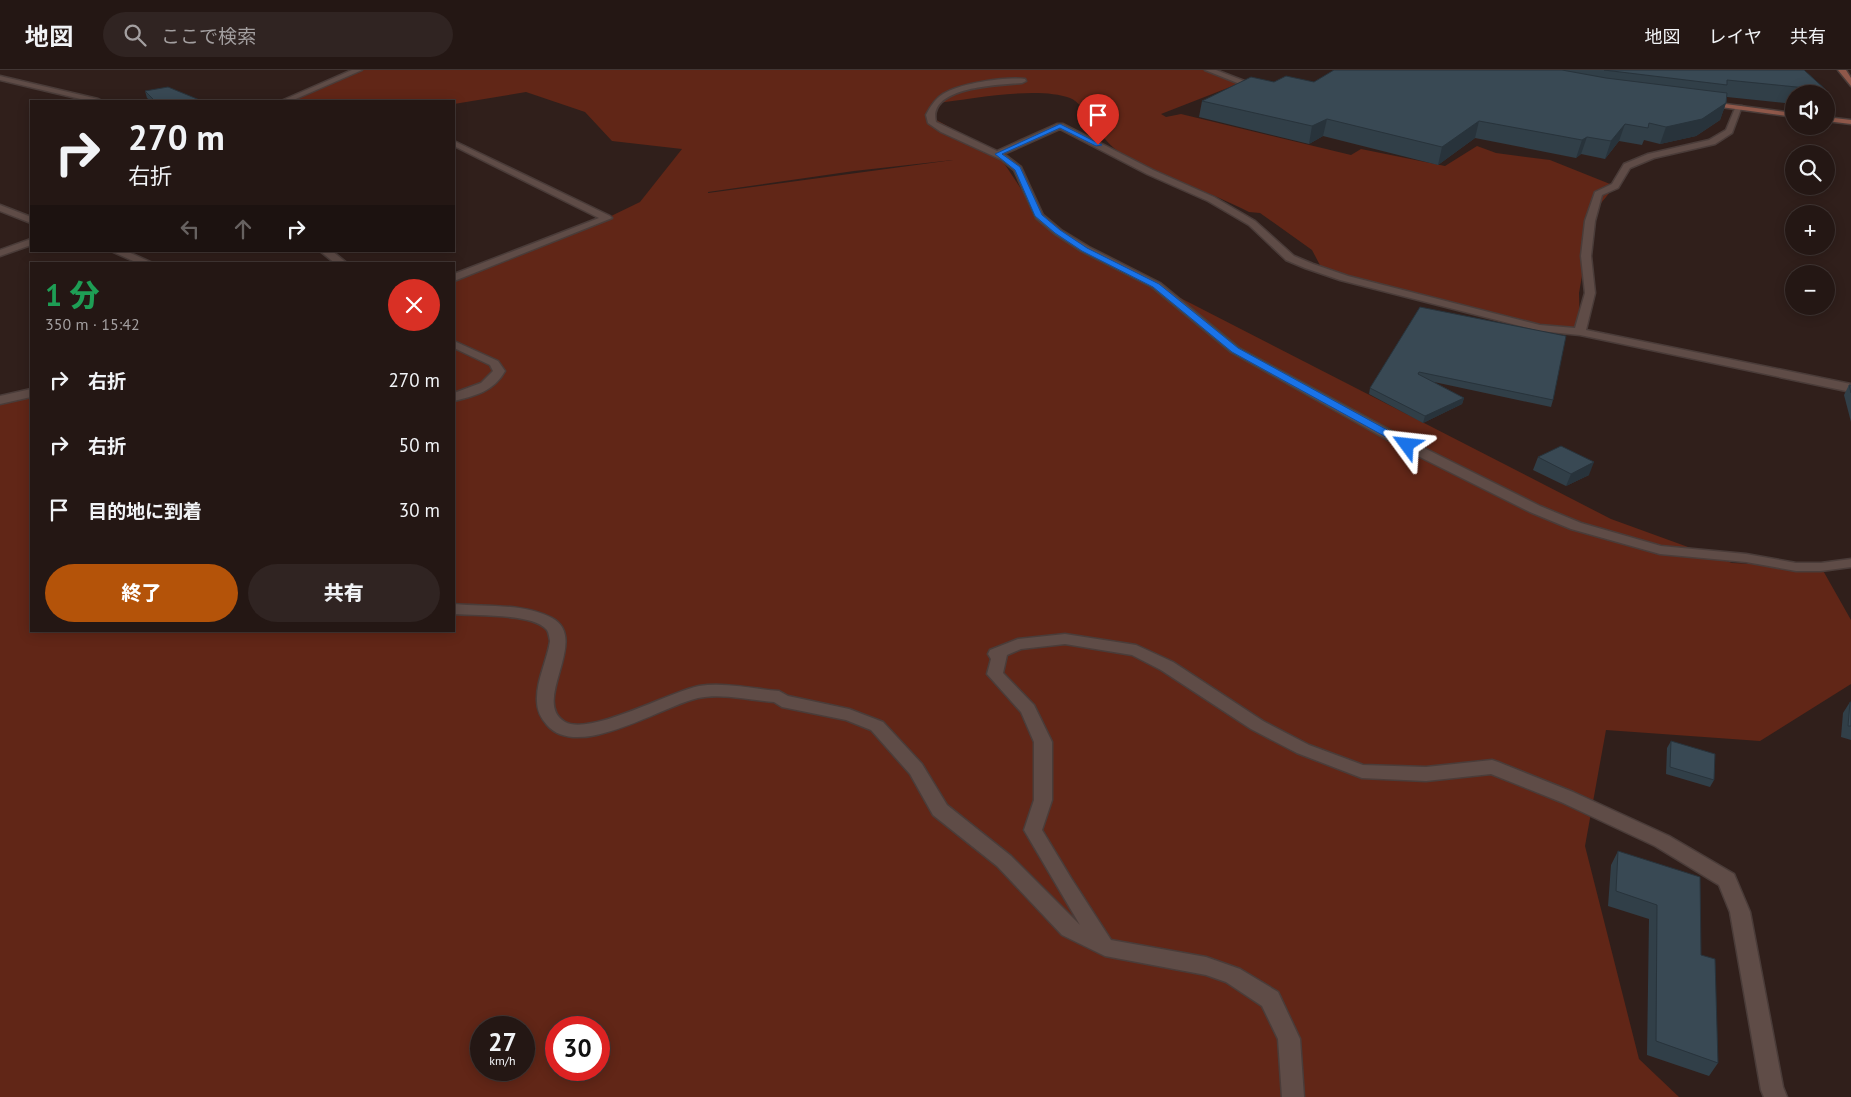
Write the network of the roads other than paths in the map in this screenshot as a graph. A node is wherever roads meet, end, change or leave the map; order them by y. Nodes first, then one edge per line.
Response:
1 (358, 70) edge
2 (1209, 70) edge
3 (1842, 70) edge
4 (0, 78) edge
5 (1022, 81) dead end
6 (1243, 82) edge
7 (1851, 84) edge
8 (94, 100) edge
9 (287, 100) edge
10 (1700, 102) edge
11 (1739, 108) junction
12 (1785, 114) edge
13 (1835, 120) edge
14 (1851, 122) edge
15 (455, 143) edge
16 (998, 154) junction
17 (0, 208) edge
18 (30, 220) edge
19 (30, 242) edge
20 (119, 252) edge
21 (326, 252) edge
22 (0, 253) edge
23 (145, 262) edge
24 (341, 262) edge
25 (455, 278) edge
26 (1580, 332) junction
27 (455, 344) edge
28 (1851, 388) edge
29 (30, 393) edge
30 (455, 397) edge
31 (0, 400) edge
32 (1851, 563) edge
33 (455, 609) edge
34 (1105, 947) junction
35 (1293, 1097) edge
36 (1776, 1097) edge

1 - 9 street
2 - 6 street
3 - 7 street
4 - 8 street
5 - 16 street
10 - 11 street
11 - 12 street
11 - 26 street
13 - 14 street
15 - 25 street
16 - 26 street
16 - 32 street
17 - 18 street
19 - 22 street
20 - 23 street
21 - 24 street
26 - 28 street
27 - 30 street
29 - 31 street
33 - 34 street
34 - 35 street
34 - 36 street

